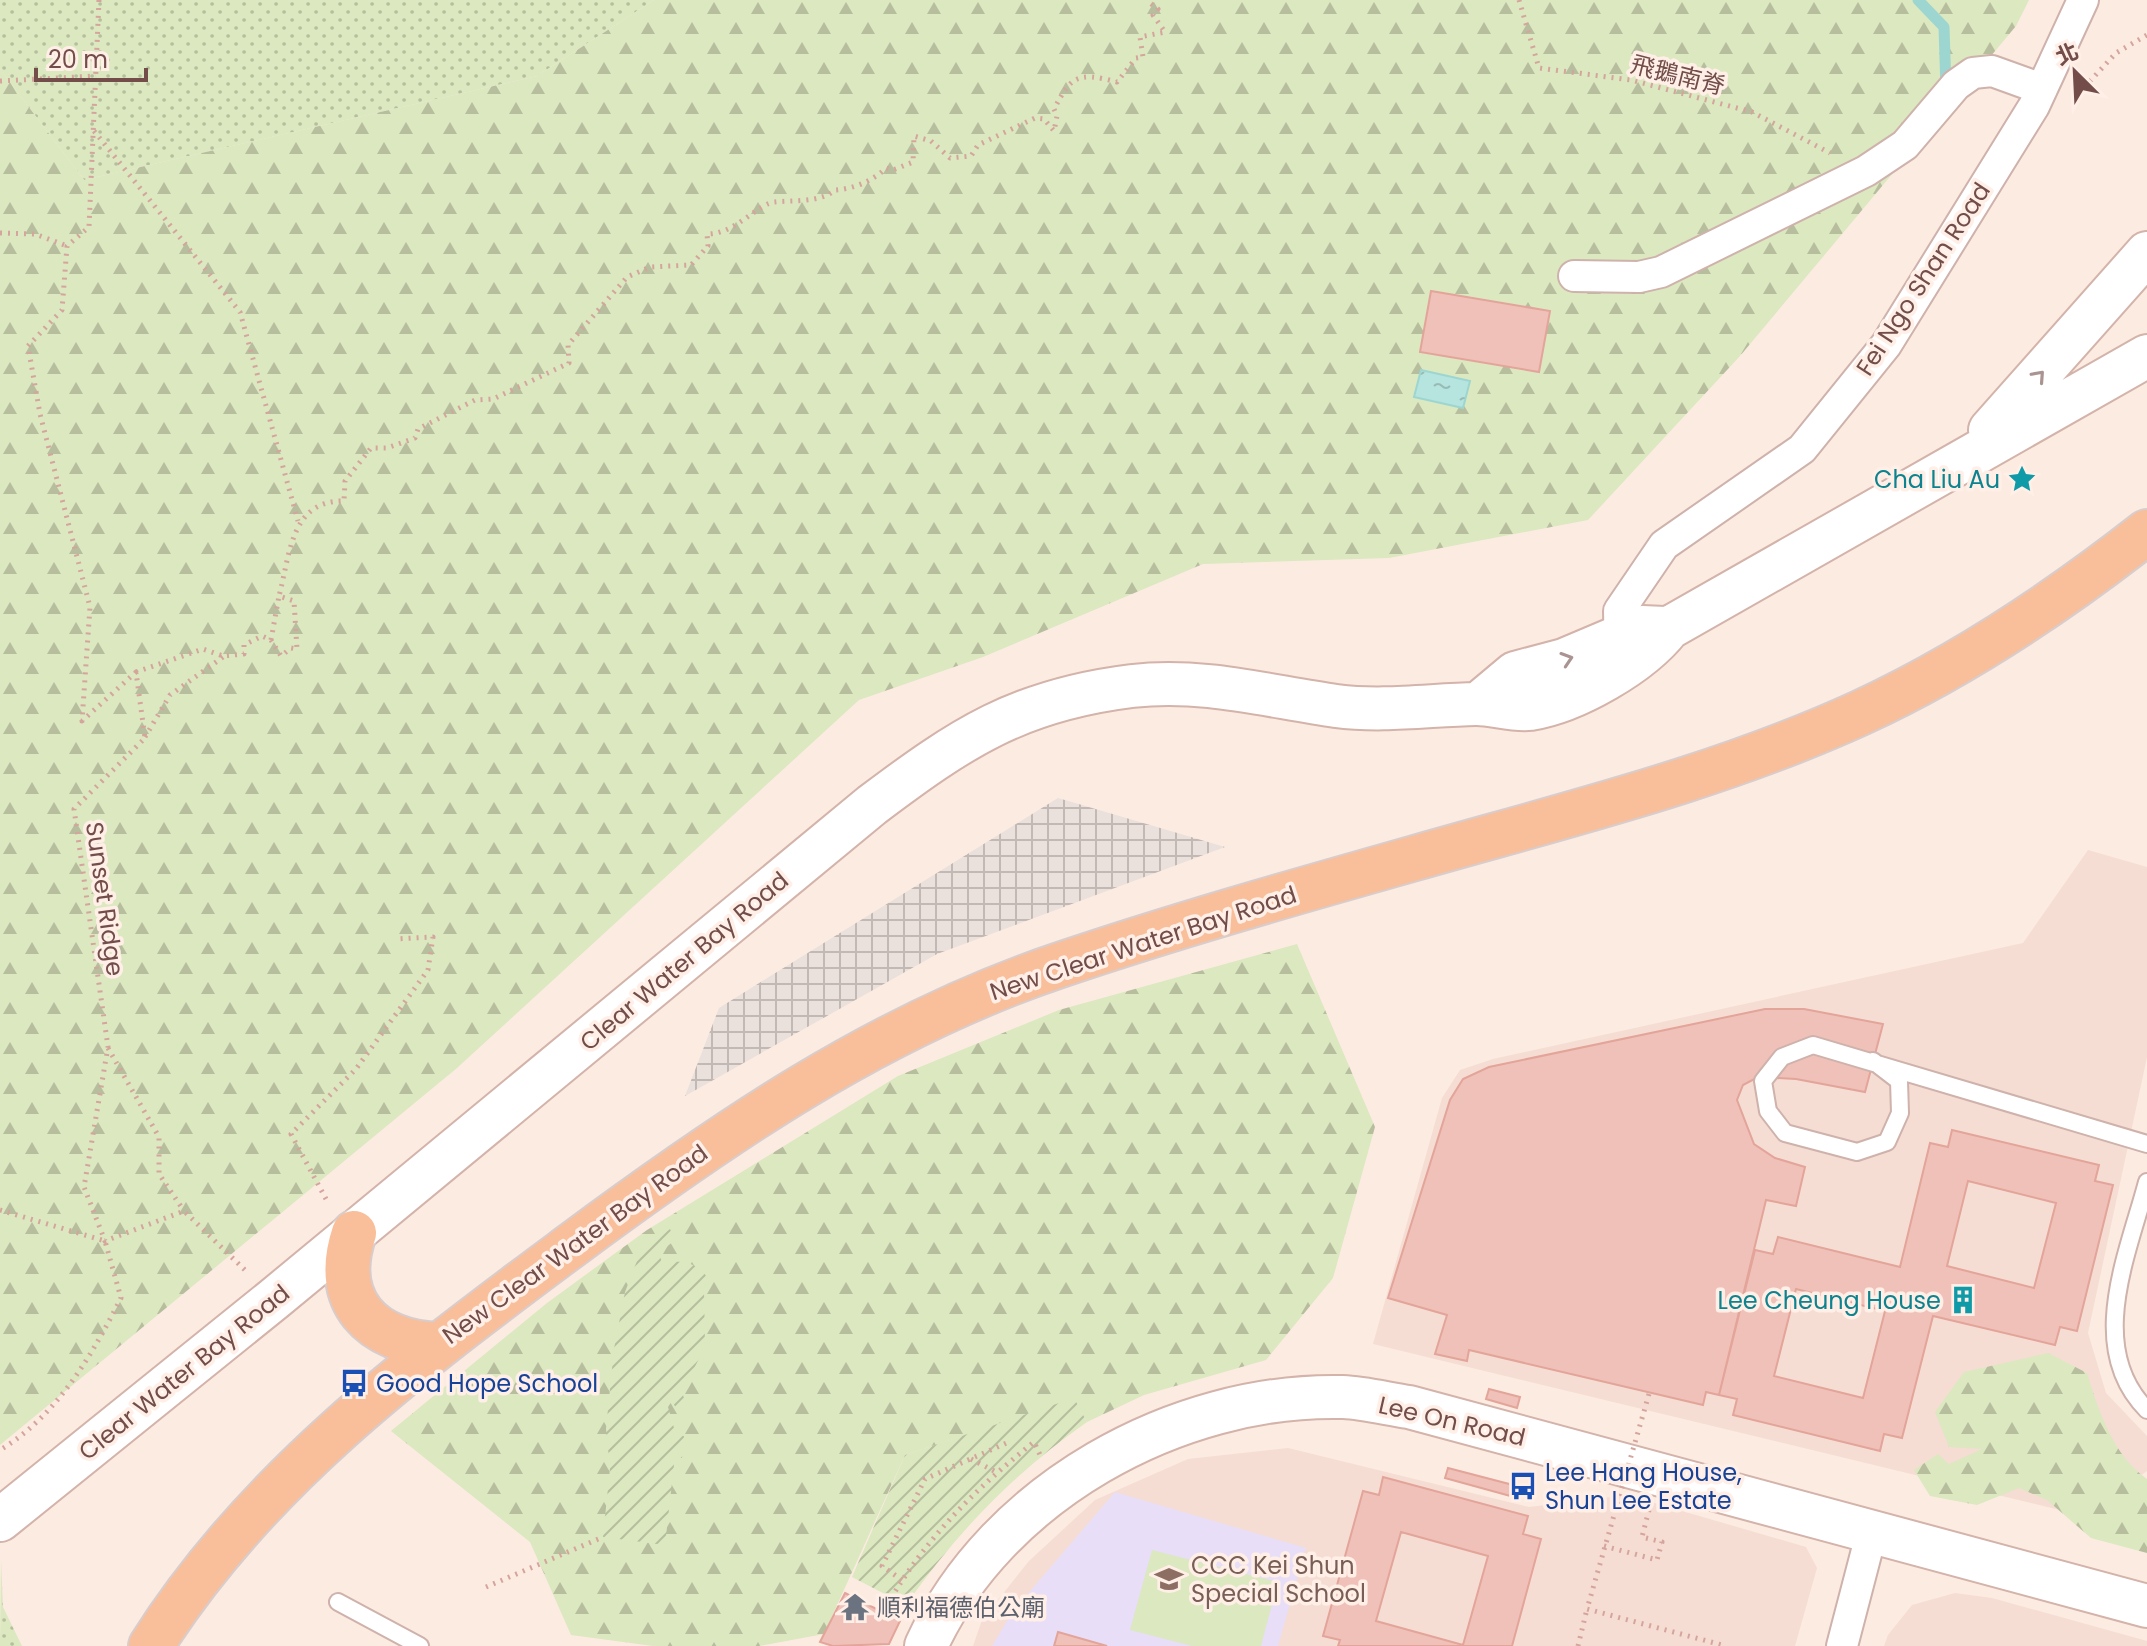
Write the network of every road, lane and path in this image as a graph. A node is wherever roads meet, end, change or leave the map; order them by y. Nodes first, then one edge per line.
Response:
1 (99, 0) edge
2 (1152, 0) edge
3 (1519, 0) edge
4 (2083, 0) edge
5 (96, 76) junction
6 (0, 81) edge
7 (2042, 89) junction
8 (93, 130) junction
9 (1866, 171) junction
10 (0, 233) edge
11 (67, 246) junction
12 (2147, 253) edge
13 (1574, 276) dead end
14 (2147, 356) edge
15 (1968, 455) junction
16 (298, 522) junction
17 (2147, 532) edge
18 (279, 596) junction
19 (271, 640) junction
20 (1620, 653) junction
21 (223, 656) junction
22 (136, 672) junction
23 (145, 738) junction
24 (395, 939) dead end
25 (108, 1047) junction
26 (1873, 1061) junction
27 (2147, 1144) edge
28 (2147, 1182) edge
29 (326, 1199) dead end
30 (0, 1210) edge
31 (184, 1211) junction
32 (105, 1241) junction
33 (349, 1254) junction
34 (274, 1299) junction
35 (439, 1345) junction
36 (1649, 1394) dead end
37 (2147, 1410) edge
38 (1011, 1441) dead end
39 (0, 1450) edge
40 (1041, 1457) dead end
41 (971, 1459) junction
42 (996, 1472) junction
43 (0, 1520) edge
44 (1872, 1531) junction
45 (603, 1537) dead end
46 (1642, 1537) dead end
47 (1604, 1546) junction
48 (902, 1580) junction
49 (486, 1587) dead end
50 (338, 1602) dead end
51 (2147, 1606) edge
52 (1587, 1609) junction
53 (917, 1631) edge
54 (151, 1646) edge
55 (420, 1646) edge
56 (1578, 1646) edge
57 (1726, 1646) edge
58 (1842, 1646) edge

1 - 5 path
2 - 16 path
3 - 9 path, 飛鵝南脊
4 - 7 street, Fei Ngo Shan Road
5 - 6 path
5 - 8 path
7 - 9 street
7 - 20 street, Fei Ngo Shan Road
8 - 11 path
8 - 16 path
9 - 13 street
10 - 11 path
11 - 22 path
15 -> 12 main road, Clear Water Bay Road
14 - 15 main road, Clear Water Bay Road
15 - 20 main road, Clear Water Bay Road
16 - 18 path
17 - 35 main road, New Clear Water Bay Road
18 - 19 path
18 - 19 path
19 - 21 path
20 - 33 main road, Clear Water Bay Road
21 - 22 path
21 - 23 path
22 - 23 path
23 - 25 path, Sunset Ridge
24 - 29 path
25 - 31 path
25 - 32 path, Sunset Ridge
26 - 26 lane
26 - 27 lane
28 - 37 lane
30 - 32 path
31 - 32 path
31 - 34 path
32 - 39 path, Sunset Ridge
33 - 34 main road, Clear Water Bay Road
33 - 35 main road
34 - 43 main road, Clear Water Bay Road
35 - 54 main road, New Clear Water Bay Road
36 - 47 path, bridge
38 - 41 path
40 - 42 path
41 - 42 path
41 - 48 path
42 - 48 path
44 - 51 main road, Lee On Road
44 - 53 main road, Lee On Road
44 - 58 street
45 - 49 path
46 - 47 path
47 - 52 path, bridge
48 - 53 path
50 - 55 lane
52 - 56 path
52 - 57 path, bridge

